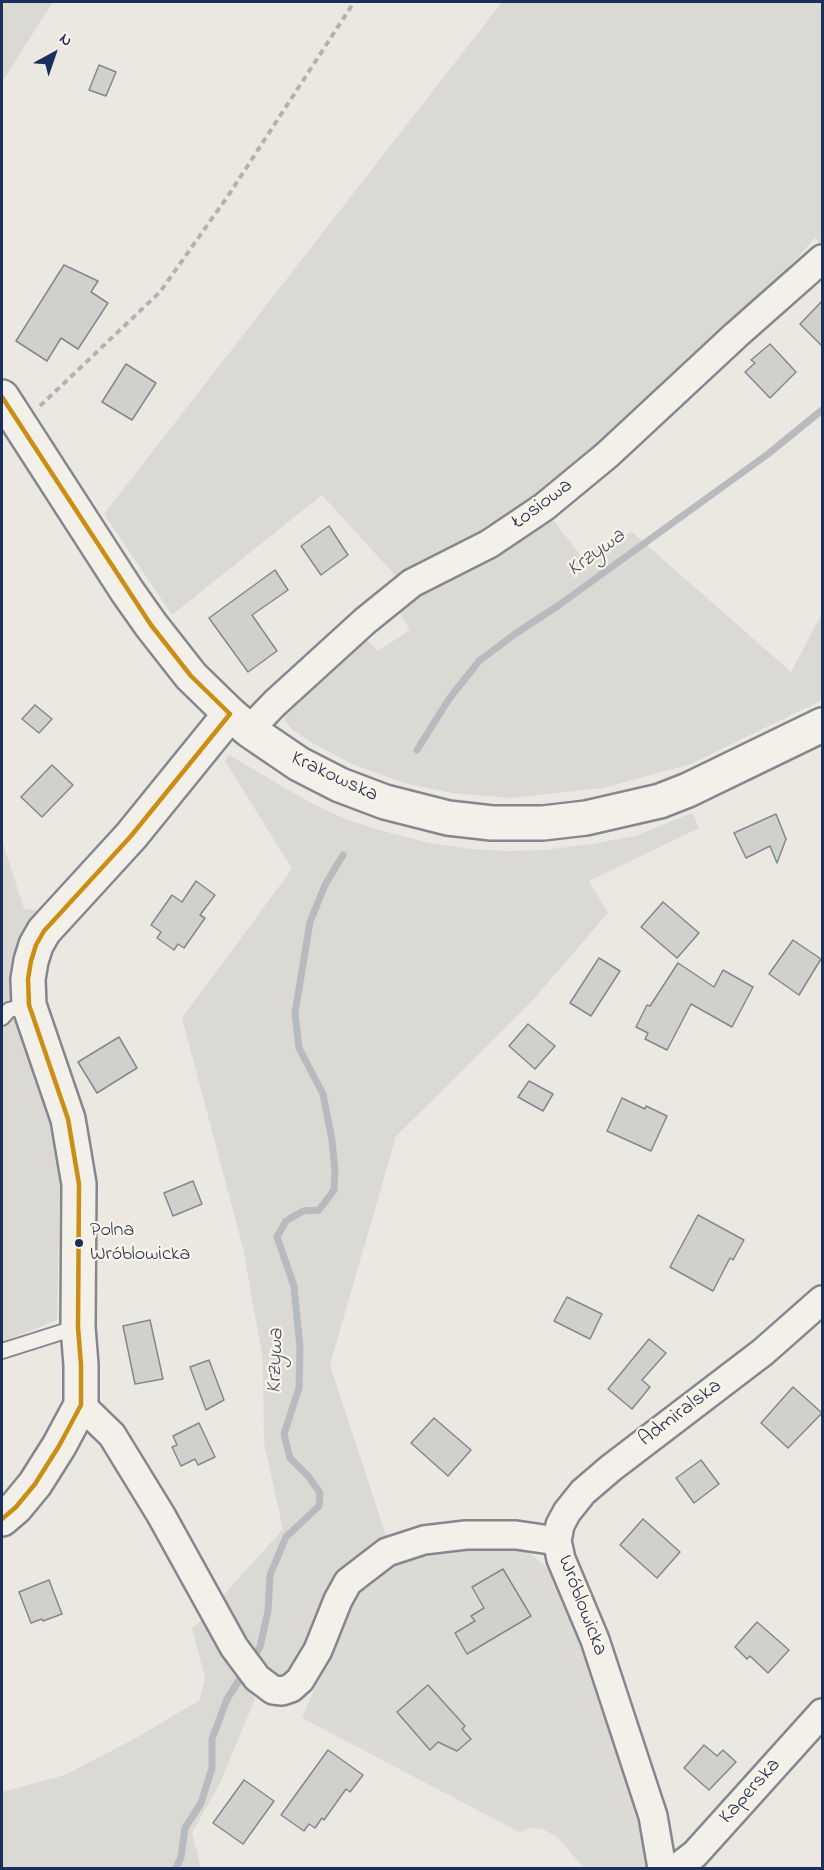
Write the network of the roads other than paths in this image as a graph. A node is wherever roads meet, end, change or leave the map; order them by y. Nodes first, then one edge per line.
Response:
1 (822, 259) edge
2 (2, 397) edge
3 (239, 722) junction
4 (822, 725) edge
5 (15, 1011) edge
6 (822, 1300) edge
7 (78, 1327) junction
8 (2, 1351) edge
9 (81, 1405) junction
10 (2, 1519) edge
11 (557, 1540) junction
12 (822, 1713) edge
13 (662, 1869) edge
14 (677, 1869) edge

1 - 3 street, Łosiowa
2 - 3 main road, Krakowska
3 - 4 main road, Krakowska
3 - 5 main road
5 - 7 main road
6 - 11 street, Admiralska
7 - 8 lane
7 - 9 main road
9 - 10 main road
9 - 11 street, Wróblowicka
11 - 13 street, Wróblowicka
12 - 14 street, Kaperska

